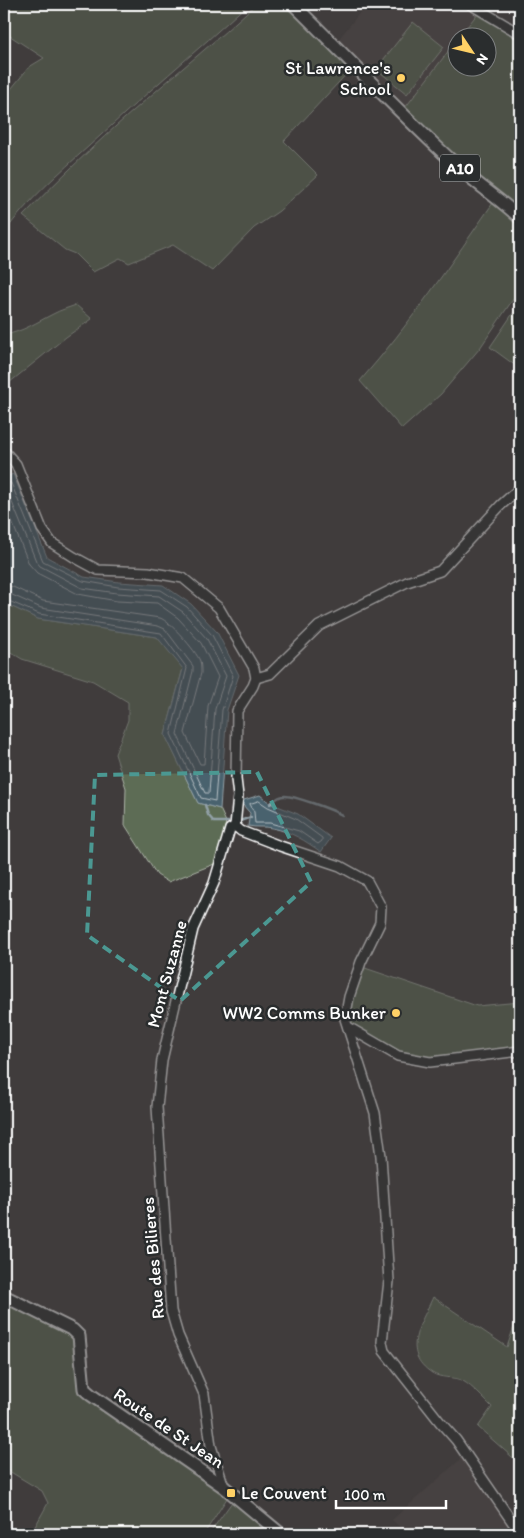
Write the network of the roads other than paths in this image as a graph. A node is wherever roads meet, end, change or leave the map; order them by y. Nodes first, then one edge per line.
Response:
1 (293, 4) edge
2 (470, 4) edge
3 (520, 34) edge
4 (520, 218) edge
5 (4, 451) edge
6 (520, 488) edge
7 (256, 678) junction
8 (235, 826) junction
9 (348, 1027) junction
10 (520, 1051) edge
11 (157, 1107) joint
12 (4, 1296) edge
13 (224, 1487) junction
14 (520, 1533) edge
15 (281, 1534) edge

1 - 4 main road, A10
2 - 3 street
5 - 7 street
6 - 7 street
7 - 8 street
8 - 9 street
8 - 11 street, Mont Suzanne
9 - 10 street
9 - 14 street
11 - 13 street, Rue des Bilieres
12 - 13 main road, Route de St Jean
13 - 15 main road, Route de St Jean

